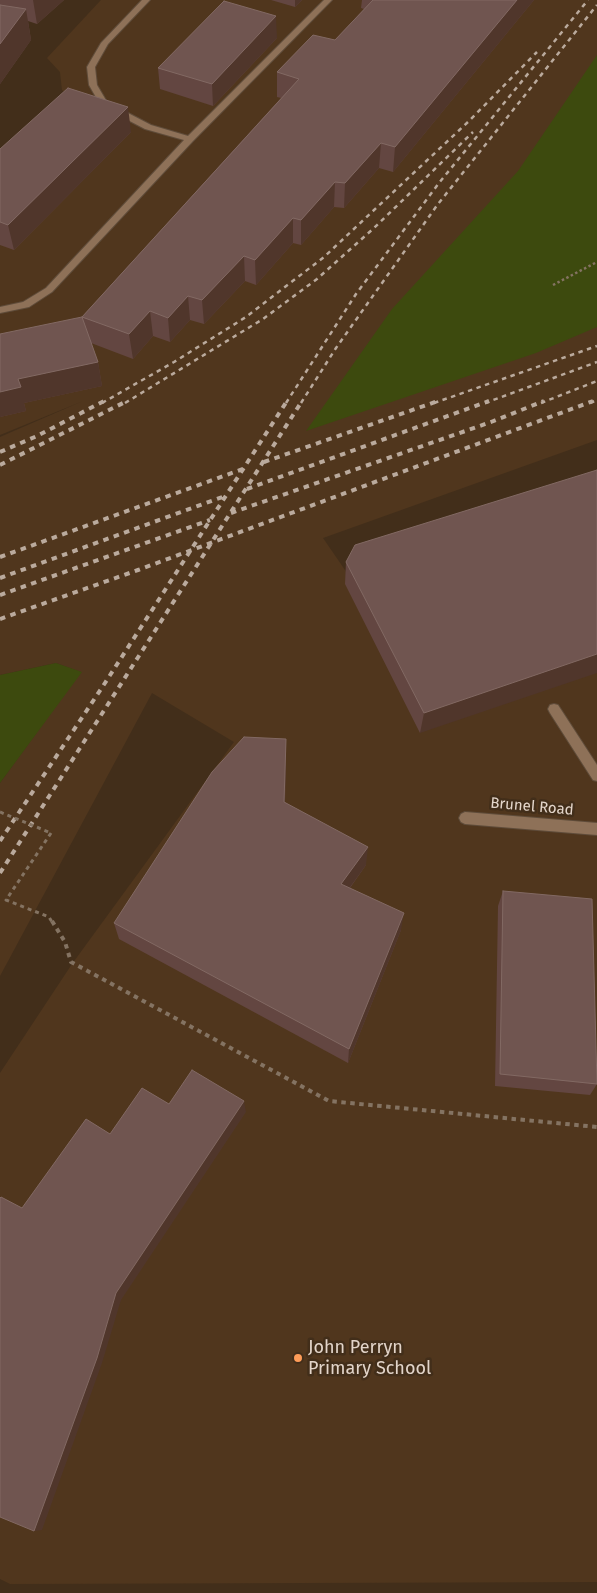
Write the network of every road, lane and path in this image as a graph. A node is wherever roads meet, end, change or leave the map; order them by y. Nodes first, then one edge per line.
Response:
1 (146, 0) edge
2 (328, 0) edge
3 (190, 139) junction
4 (597, 262) edge
5 (553, 285) dead end
6 (0, 310) edge
7 (554, 709) dead end
8 (597, 776) edge
9 (0, 812) edge
10 (465, 818) dead end
11 (597, 829) edge
12 (597, 1127) edge

1 - 3 street
2 - 3 street
3 - 6 street
4 - 5 path
7 - 8 street
9 - 12 path, bridge
10 - 11 street, Brunel Road

